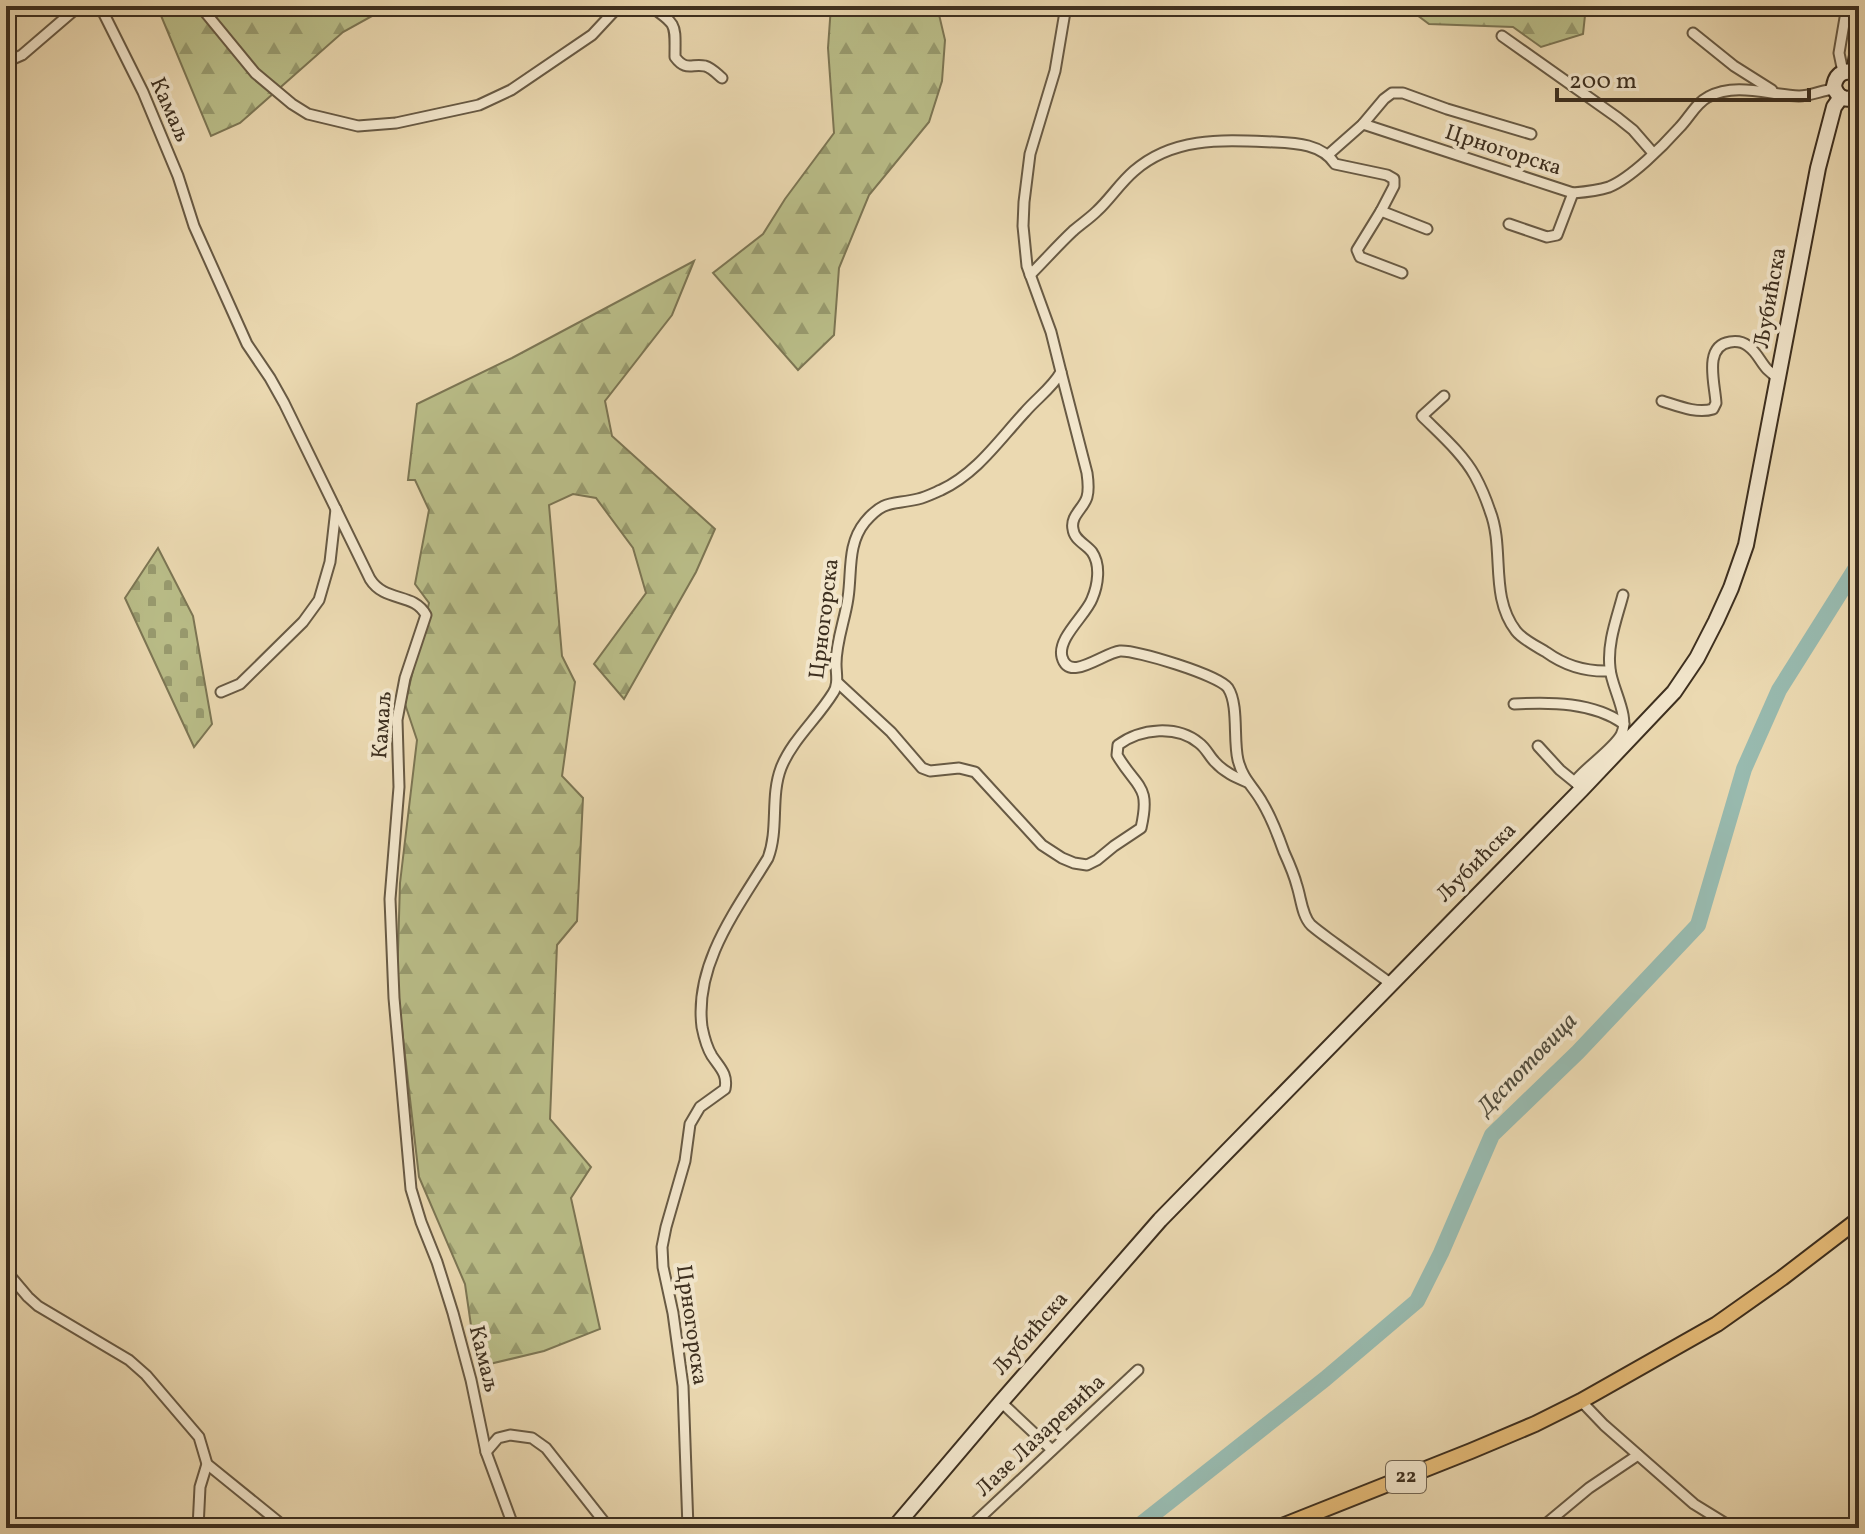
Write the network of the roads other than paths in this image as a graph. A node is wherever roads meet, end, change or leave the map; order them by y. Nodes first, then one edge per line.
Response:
1 (79, 6) edge
2 (100, 6) edge
3 (200, 6) edge
4 (619, 6) edge
5 (650, 6) edge
6 (1066, 6) edge
7 (1847, 6) edge
8 (1693, 33) dead end
9 (1502, 36) dead end
10 (1859, 45) edge
11 (6, 62) edge
12 (1852, 74) edge
13 (722, 78) dead end
14 (1775, 92) junction
15 (1838, 93) junction
16 (1859, 93) edge
17 (1363, 124) junction
18 (1531, 134) dead end
19 (1653, 153) junction
20 (1329, 154) junction
21 (1573, 193) junction
22 (1381, 211) junction
23 (1509, 224) dead end
24 (1427, 229) dead end
25 (1402, 273) dead end
26 (1030, 275) junction
27 (1061, 372) junction
28 (1779, 378) junction
29 (1444, 396) dead end
30 (1662, 401) dead end
31 (336, 509) junction
32 (1623, 595) dead end
33 (1610, 671) junction
34 (837, 682) junction
35 (221, 692) dead end
36 (1514, 704) dead end
37 (1624, 724) junction
38 (1538, 746) dead end
39 (1247, 782) junction
40 (1579, 786) junction
41 (1390, 983) junction
42 (1859, 1219) edge
43 (6, 1271) edge
44 (1138, 1370) dead end
45 (1581, 1401) junction
46 (1001, 1402) junction
47 (1052, 1450) junction
48 (486, 1452) junction
49 (1638, 1455) junction
50 (207, 1464) junction
51 (198, 1528) edge
52 (286, 1528) edge
53 (514, 1528) edge
54 (609, 1528) edge
55 (688, 1528) edge
56 (894, 1528) edge
57 (969, 1528) edge
58 (1277, 1528) edge
59 (1541, 1528) edge
60 (1733, 1528) edge

1 - 11 street
2 - 31 street, Камаљ
3 - 4 street
5 - 13 street
6 - 26 street
7 - 12 street
8 - 14 street
9 - 19 street
10 - 12 street, Љубићска
12 - 15 street, Љубићска
14 - 15 street, Црногорска
14 - 19 street, Црногорска
15 - 16 street
15 - 28 street, Љубићска
17 - 18 street
17 - 20 street
17 - 21 street, Црногорска
19 - 21 street, Црногорска
20 - 22 street
20 - 26 street
21 - 23 street
22 - 24 street
22 - 25 street
26 - 27 street
27 - 34 street, Црногорска
27 - 39 street
28 - 30 street
28 - 40 street, Љубићска
29 - 33 street
31 - 35 street
31 - 48 street, Камаљ
32 - 33 street
33 - 37 street
34 - 39 street
34 - 55 street, Црногорска
36 - 37 street
37 - 40 street
38 - 40 street
39 - 41 street
40 - 41 street, Љубићска
41 - 46 street, Љубићска
42 - 45 main road, 22
43 - 50 street
44 - 47 street, Лазе Лазаревића
45 - 49 street
45 - 58 main road, 22
46 - 47 street
46 - 56 street, Љубићска
47 - 57 street, Лазе Лазаревића
48 - 53 street, Камаљ
48 - 54 street
49 - 59 street
49 - 60 street
50 - 51 street
50 - 52 street

